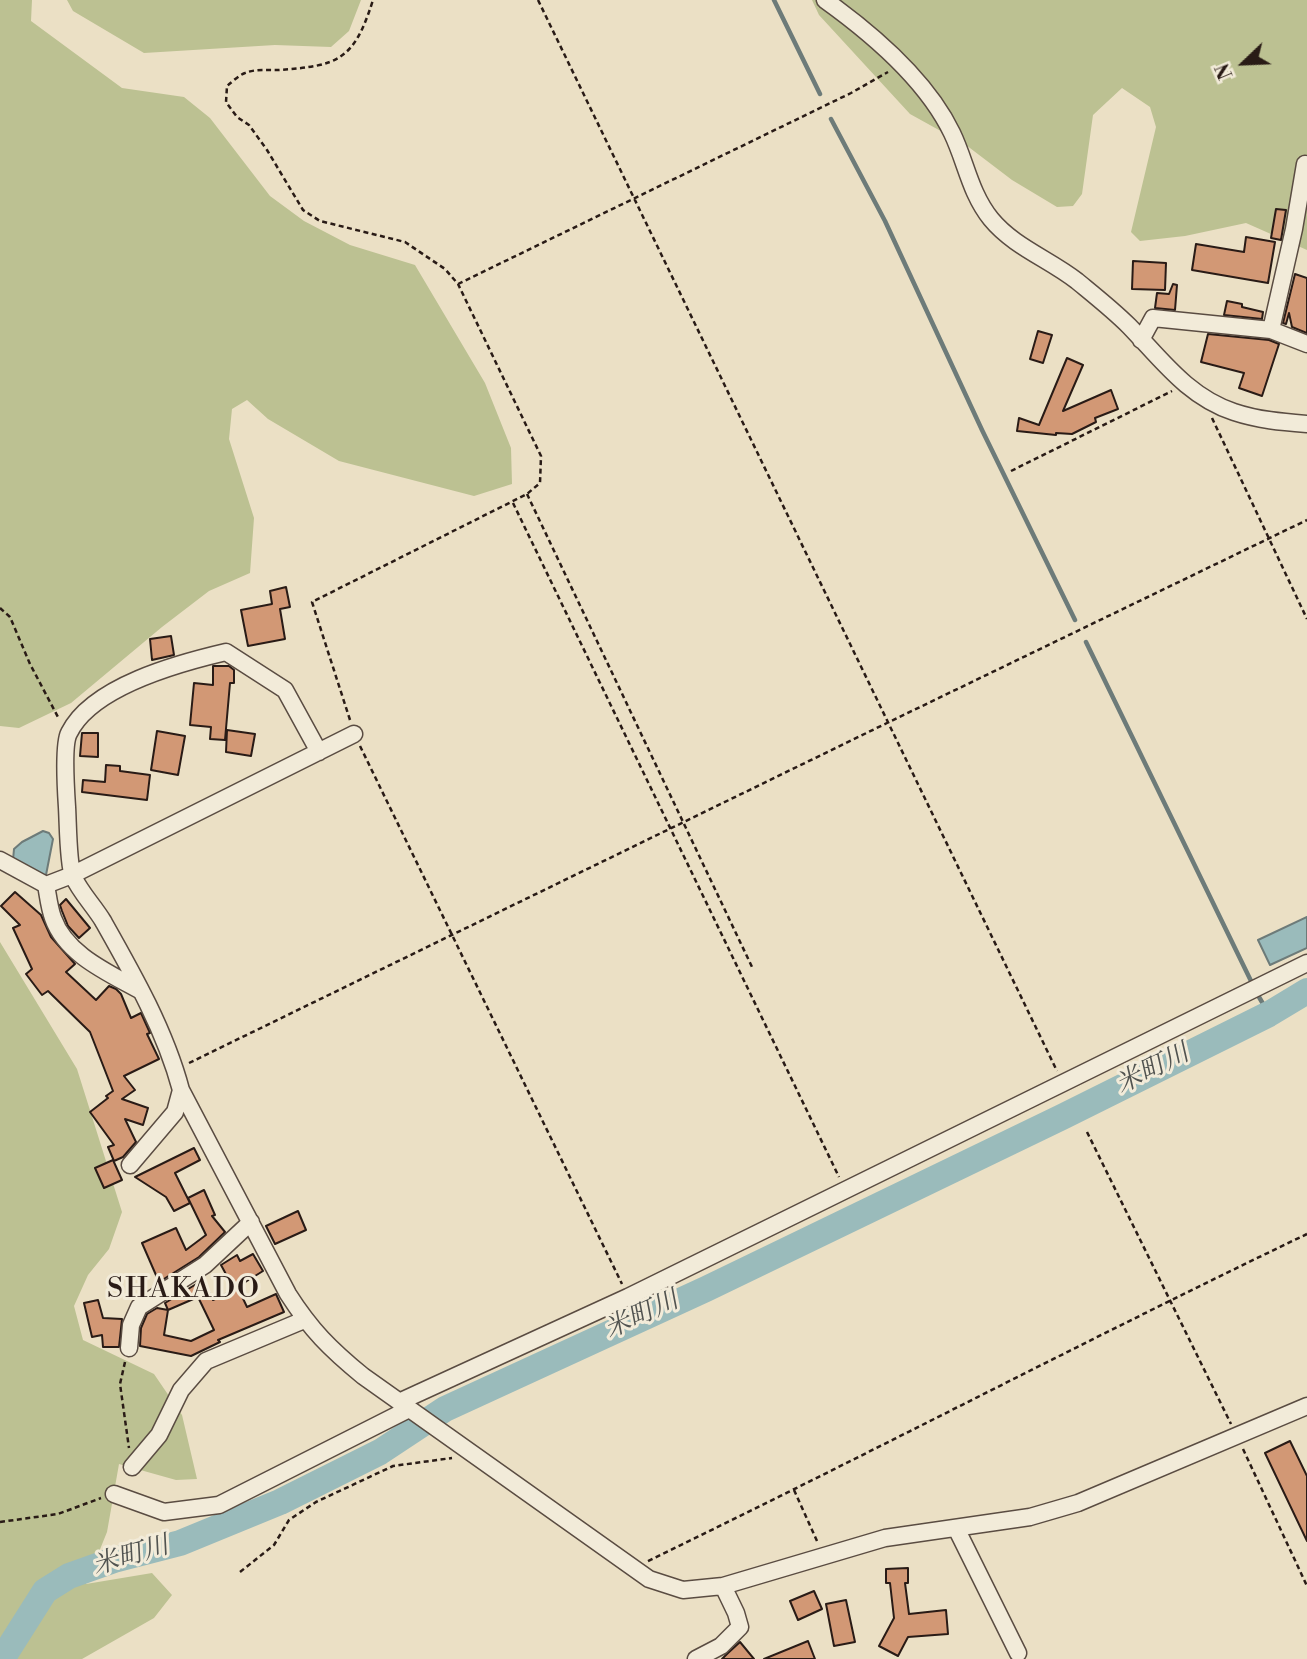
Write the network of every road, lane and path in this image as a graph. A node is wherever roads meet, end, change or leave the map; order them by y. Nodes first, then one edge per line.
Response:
1 (373, 0) edge
2 (538, 0) edge
3 (825, 0) edge
4 (902, 65) junction
5 (1305, 164) dead end
6 (635, 198) junction
7 (458, 284) junction
8 (1270, 330) junction
9 (1141, 340) junction
10 (1307, 344) edge
11 (1185, 385) junction
12 (1202, 396) junction
13 (1307, 424) edge
14 (1011, 471) dead end
15 (527, 494) junction
16 (513, 503) junction
17 (1307, 520) edge
18 (1268, 538) junction
19 (0, 608) edge
20 (1307, 619) edge
21 (887, 723) junction
22 (68, 734) junction
23 (354, 734) junction
24 (319, 752) junction
25 (682, 822) junction
26 (671, 828) junction
27 (0, 860) edge
28 (72, 875) junction
29 (46, 885) junction
30 (451, 936) junction
31 (1307, 962) edge
32 (753, 969) dead end
33 (141, 991) junction
34 (175, 1069) junction
35 (1062, 1082) junction
36 (181, 1090) junction
37 (1087, 1132) dead end
38 (130, 1165) dead end
39 (845, 1189) junction
40 (251, 1222) junction
41 (1307, 1234) edge
42 (628, 1297) junction
43 (1170, 1300) junction
44 (304, 1320) junction
45 (129, 1348) joint
46 (1307, 1406) edge
47 (407, 1408) junction
48 (1237, 1436) junction
49 (472, 1454) junction
50 (132, 1467) joint
51 (794, 1490) junction
52 (114, 1494) joint
53 (0, 1522) edge
54 (956, 1528) junction
55 (823, 1555) junction
56 (632, 1568) junction
57 (240, 1572) dead end
58 (723, 1586) junction
59 (1307, 1586) edge
60 (1018, 1653) dead end
61 (695, 1659) edge

1 - 7 path
2 - 6 path
3 - 4 street
4 - 6 path
4 - 9 street
5 - 8 street
6 - 7 path
6 - 21 path
7 - 15 path
8 - 9 street
8 - 10 street
9 - 11 street
11 - 12 street
11 - 14 path
12 - 13 street
12 - 18 path
15 - 16 path
15 - 25 path
16 - 23 path
16 - 26 path
17 - 18 path
18 - 20 path
18 - 21 path
19 - 22 path
21 - 25 path
21 - 35 path
22 - 24 street
22 - 28 street
23 - 24 street
23 - 30 path
24 - 28 street
25 - 26 path
25 - 32 path
26 - 30 path
26 - 39 path
27 - 29 street
28 - 29 street
28 - 33 street
29 - 33 street
30 - 34 path
30 - 42 path
31 - 35 street
33 - 34 street
34 - 36 street
35 - 39 street
36 - 38 street
36 - 40 street
37 - 43 path
39 - 42 street
40 - 44 street
40 - 45 street
41 - 43 path
42 - 47 street
43 - 48 path
43 - 51 path
44 - 47 street
44 - 50 street
45 - 50 path
46 - 48 street
47 - 49 street
47 - 52 street
48 - 54 street
48 - 59 path
49 - 56 street
49 - 57 path
51 - 55 path
51 - 56 path
52 - 53 path
54 - 55 street
54 - 60 street
55 - 58 street
56 - 58 street
58 - 61 street

